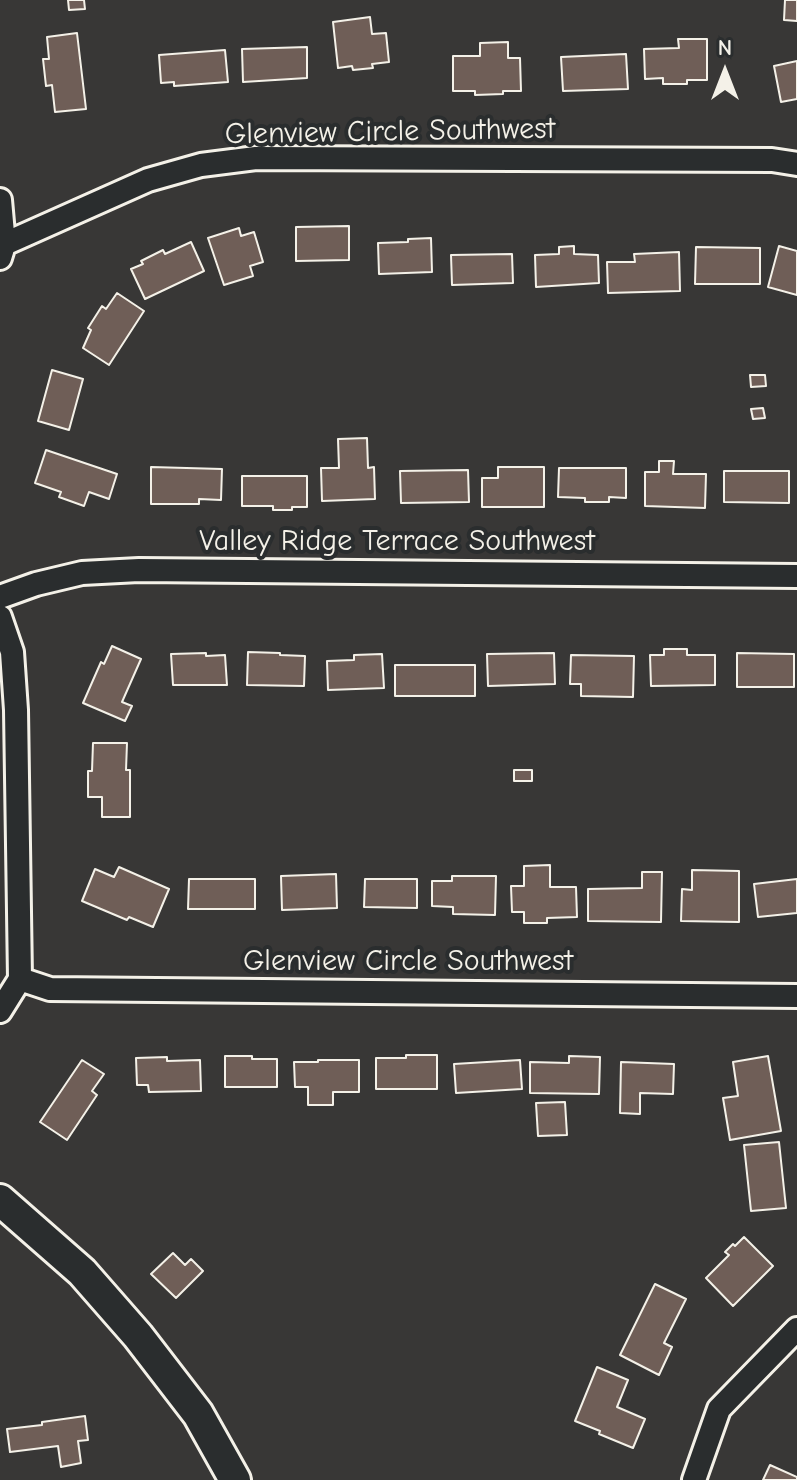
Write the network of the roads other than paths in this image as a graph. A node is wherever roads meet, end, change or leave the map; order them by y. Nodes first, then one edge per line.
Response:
1 (797, 164) edge
2 (0, 200) edge
3 (1, 250) edge
4 (797, 576) edge
5 (0, 597) edge
6 (0, 617) edge
7 (20, 979) junction
8 (797, 996) edge
9 (0, 1011) edge
10 (0, 1200) edge
11 (797, 1329) edge
12 (235, 1480) edge
13 (694, 1480) edge

1 - 3 street, Glenview Circle Southwest
2 - 3 street
4 - 5 street, Valley Ridge Terrace Southwest
6 - 7 street
7 - 8 street, Glenview Circle Southwest
7 - 9 street
10 - 12 street
11 - 13 street

